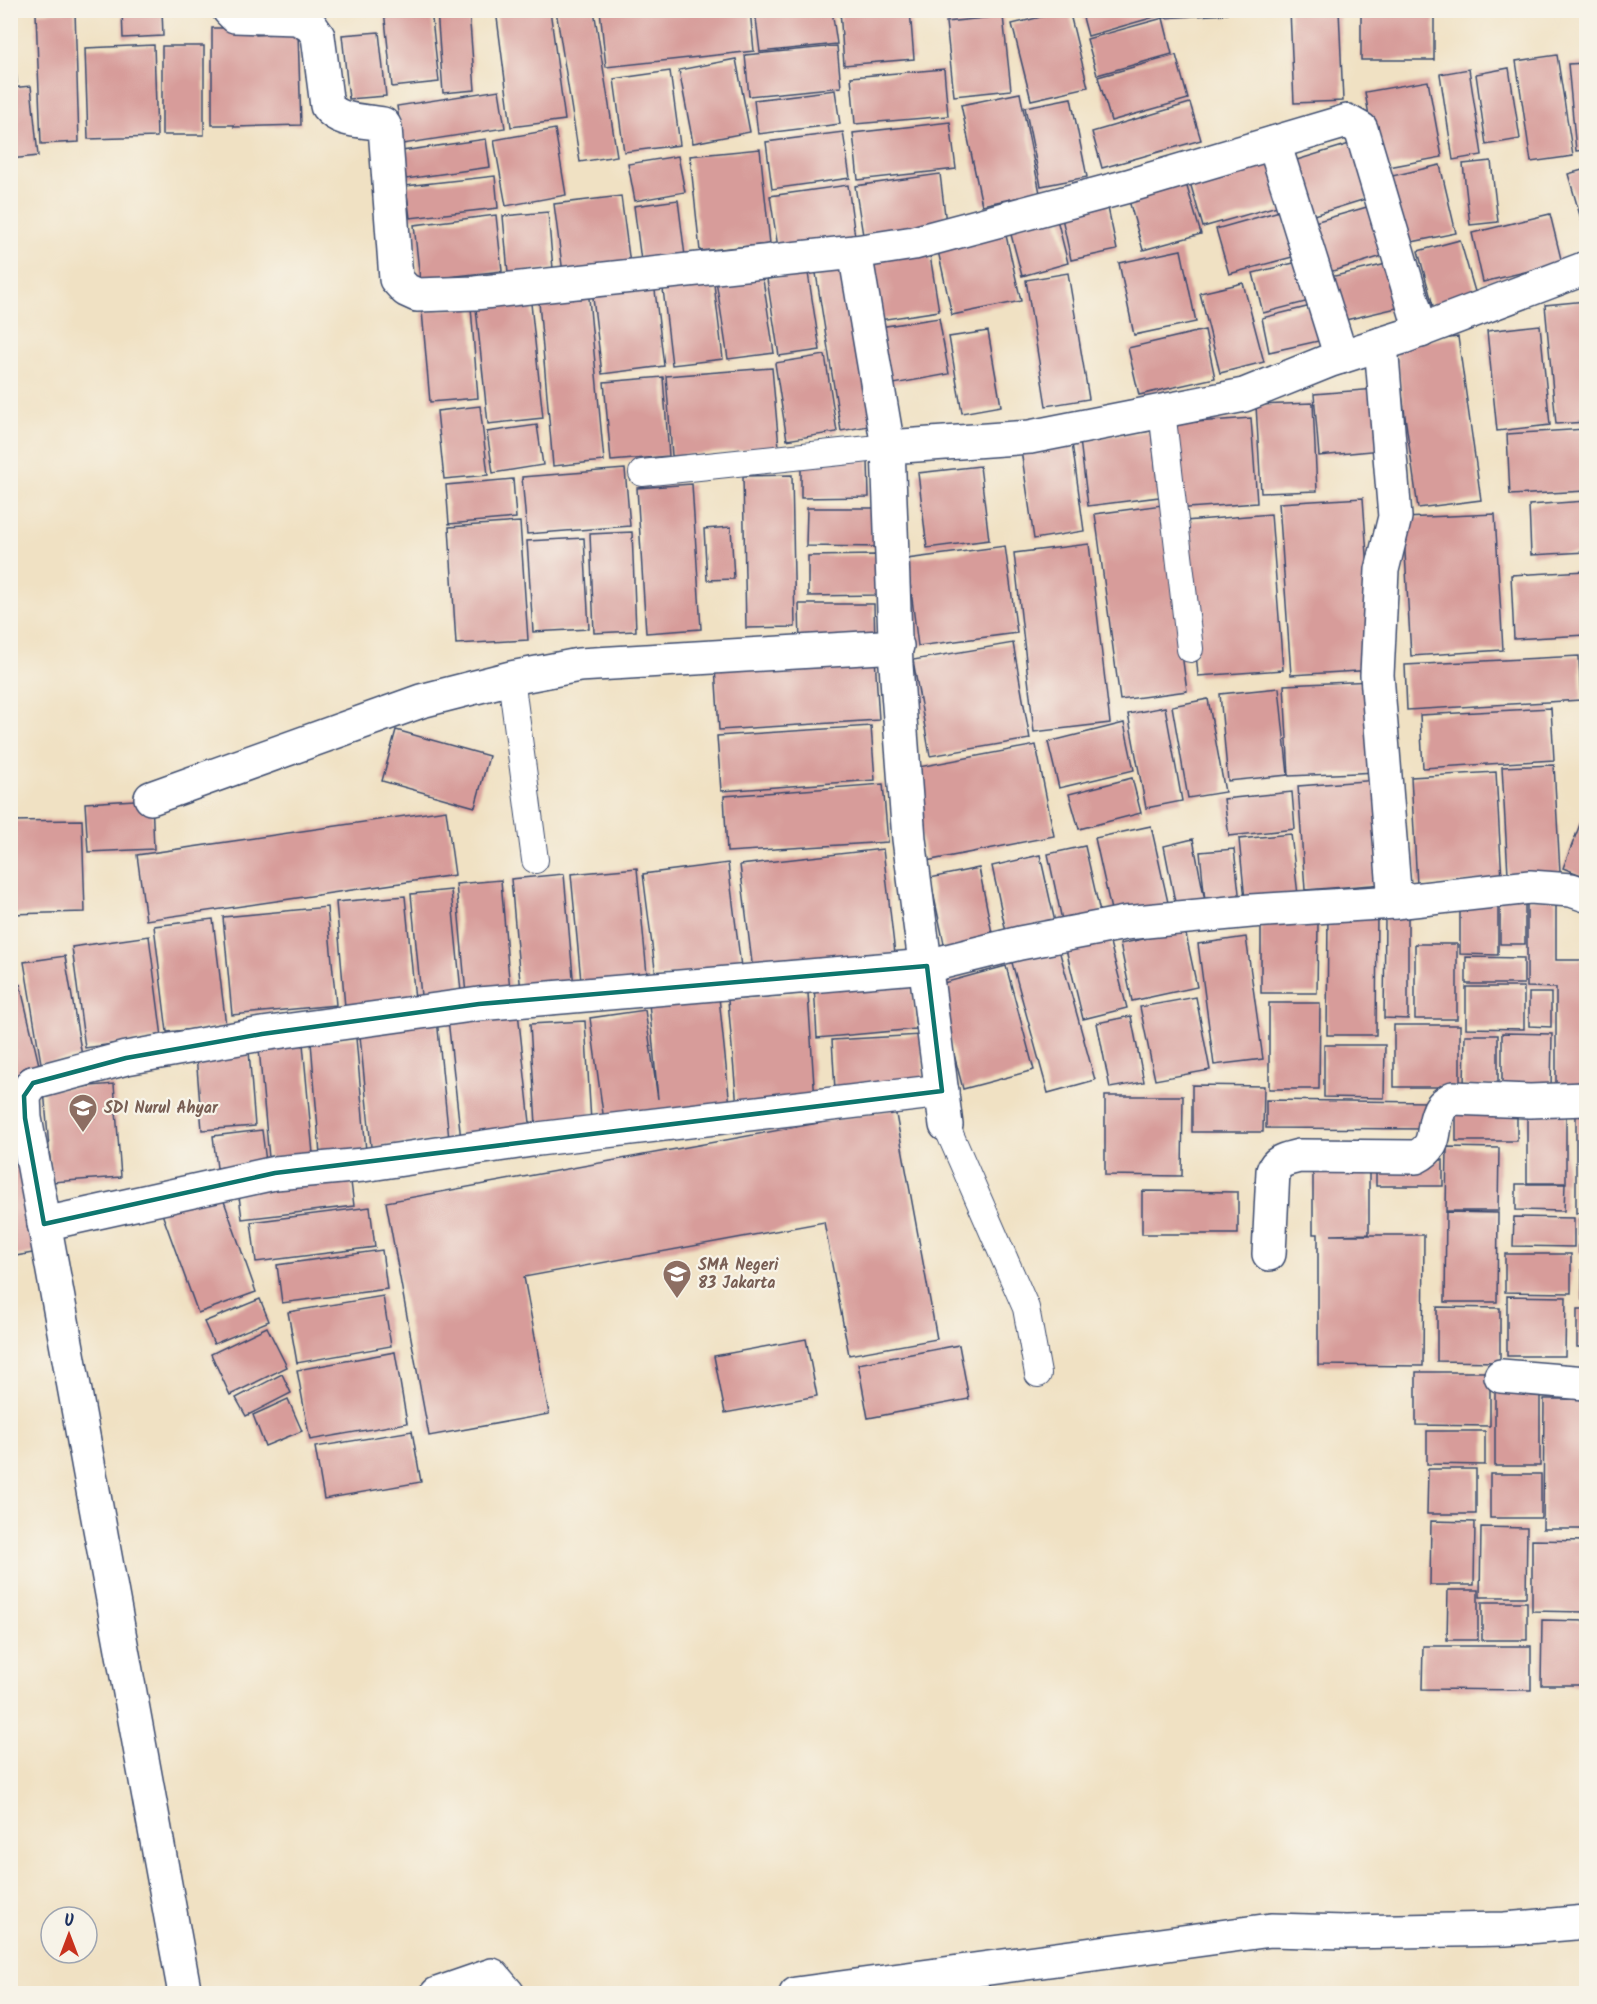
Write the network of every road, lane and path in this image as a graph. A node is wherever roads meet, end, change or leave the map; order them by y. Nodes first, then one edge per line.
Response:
1 (229, 10) edge
2 (1274, 143) junction
3 (855, 252) junction
4 (1587, 268) edge
5 (1421, 331) junction
6 (1381, 344) junction
7 (1341, 357) junction
8 (1162, 411) junction
9 (888, 447) junction
10 (642, 472) dead end
11 (897, 646) junction
12 (1190, 650) dead end
13 (511, 678) junction
14 (151, 798) dead end
15 (535, 860) dead end
16 (1587, 895) edge
17 (1395, 902) junction
18 (927, 966) junction
19 (942, 1091) junction
20 (1587, 1099) edge
21 (946, 1125) joint
22 (44, 1224) junction
23 (1269, 1254) dead end
24 (1038, 1374) dead end
25 (1501, 1376) dead end
26 (1587, 1383) edge
27 (1587, 1922) edge
28 (185, 1994) edge
29 (437, 1994) edge
30 (508, 1994) edge
31 (796, 1994) edge

1 - 3 street
2 - 3 street
2 - 5 street
2 - 7 street
3 - 9 street
4 - 5 street
5 - 6 street
6 - 7 street
6 - 17 street
7 - 8 street
8 - 9 street
8 - 12 lane
9 - 10 lane
9 - 11 street
11 - 13 street
11 - 18 street
13 - 14 street
13 - 15 lane
16 - 17 street
17 - 18 street
18 - 19 street
18 - 22 street
19 - 21 street
19 - 22 street
20 - 23 street
21 - 24 lane
22 - 28 street
25 - 26 street
27 - 31 street
29 - 30 street

